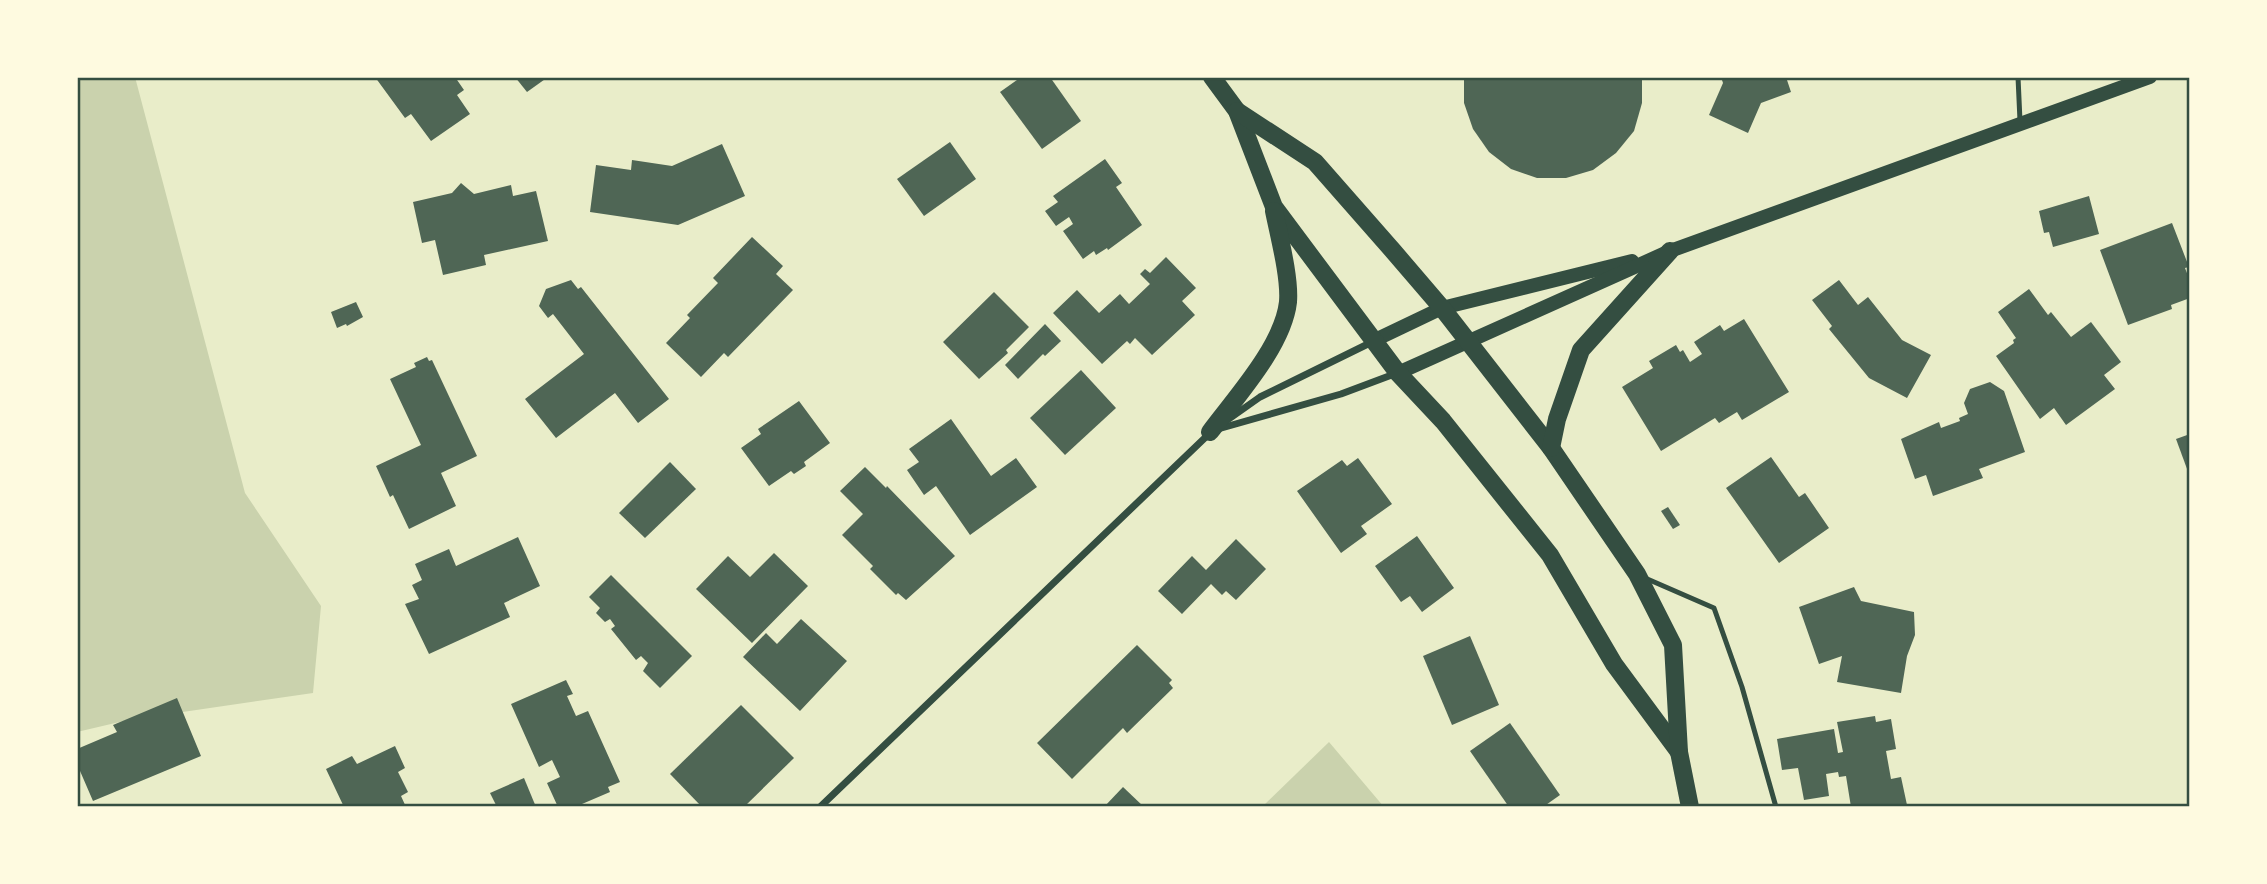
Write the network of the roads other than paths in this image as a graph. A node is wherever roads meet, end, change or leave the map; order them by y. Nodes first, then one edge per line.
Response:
1 (1212, 77) edge
2 (2018, 77) edge
3 (2150, 77) edge
4 (1237, 111) junction
5 (2020, 124) junction
6 (1274, 207) junction
7 (1670, 251) junction
8 (1442, 308) junction
9 (1375, 340) junction
10 (1467, 341) junction
11 (1398, 373) junction
12 (1210, 432) junction
13 (1551, 447) junction
14 (1637, 574) junction
15 (1679, 752) junction
16 (820, 807) edge
17 (1690, 807) edge
18 (1776, 807) edge

1 - 4 main road
2 - 5 lane
3 - 5 main road
4 - 6 main road
4 - 8 main road
5 - 7 main road
6 - 9 main road
6 - 12 main road
7 - 8 main road
7 - 10 main road
7 - 13 main road
8 - 9 main road
8 - 10 main road
9 - 11 main road
9 - 12 street
10 - 11 main road
10 - 13 main road
11 - 12 street
11 - 15 main road
12 - 16 street
13 - 14 main road
14 - 15 main road
14 - 18 lane
15 - 17 main road

